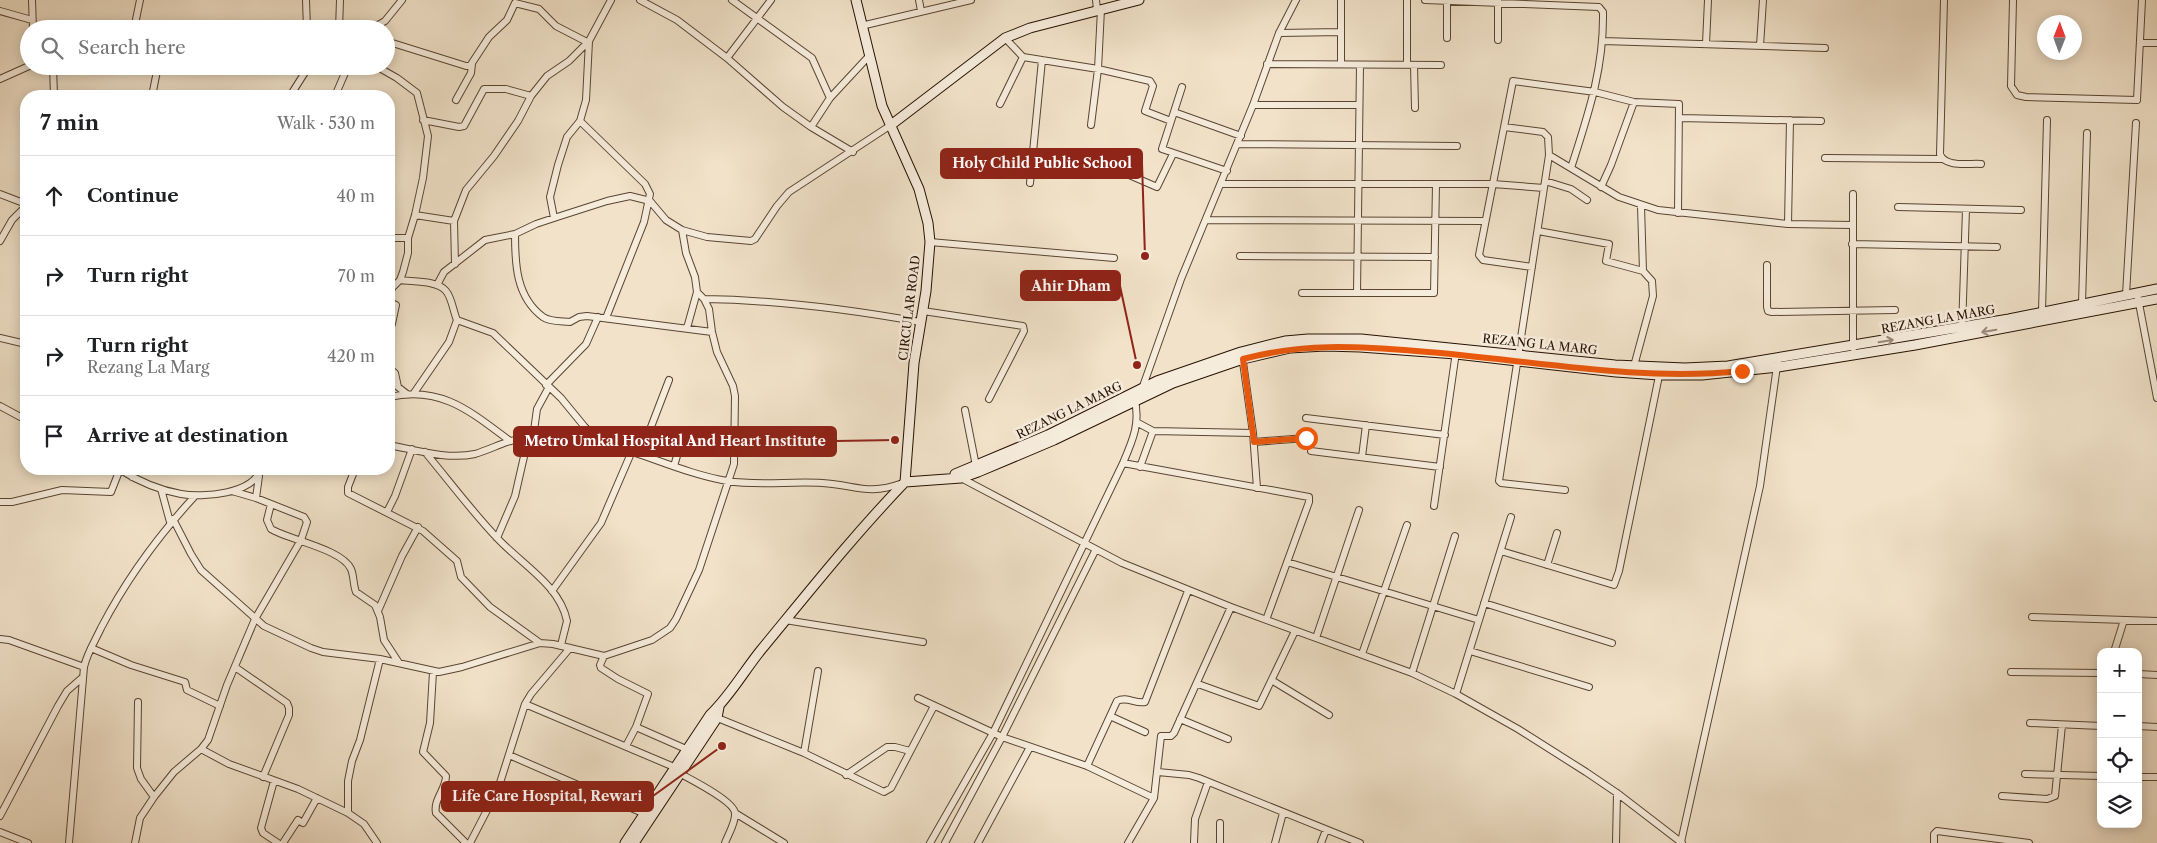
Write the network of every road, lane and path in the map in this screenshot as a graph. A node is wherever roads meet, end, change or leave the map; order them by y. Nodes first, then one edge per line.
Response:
1 (32, 0) edge
2 (140, 0) edge
3 (306, 0) edge
4 (340, 0) edge
5 (402, 0) edge
6 (611, 0) edge
7 (640, 0) edge
8 (732, 0) edge
9 (770, 0) edge
10 (856, 0) edge
11 (919, 0) edge
12 (971, 0) edge
13 (1096, 0) edge
14 (1139, 0) edge
15 (1296, 0) edge
16 (1340, 0) edge
17 (1407, 0) edge
18 (1425, 0) edge
19 (1708, 0) edge
20 (1763, 0) edge
21 (1944, 0) edge
22 (2012, 0) edge
23 (2142, 0) edge
24 (516, 1) edge
25 (963, 1) edge
26 (1447, 1) edge
27 (1498, 1) edge
28 (1099, 10) junction
29 (0, 11) edge
30 (921, 11) junction
31 (757, 18) junction
32 (32, 20) joint
33 (136, 20) edge
34 (307, 20) edge
35 (339, 20) edge
36 (386, 20) edge
37 (861, 26) junction
38 (1341, 32) junction
39 (1279, 33) junction
40 (1005, 38) junction
41 (1447, 38) dead end
42 (1498, 40) dead end
43 (588, 41) junction
44 (1603, 42) junction
45 (2140, 42) junction
46 (2157, 43) edge
47 (395, 44) edge
48 (1706, 44) junction
49 (1760, 46) junction
50 (1825, 48) dead end
51 (869, 56) junction
52 (1023, 57) junction
53 (727, 58) junction
54 (1042, 60) junction
55 (472, 64) junction
56 (1267, 64) junction
57 (1341, 64) junction
58 (1360, 64) junction
59 (1411, 65) junction
60 (1442, 65) dead end
61 (1098, 69) junction
62 (20, 70) edge
63 (53, 75) edge
64 (156, 75) edge
65 (303, 75) edge
66 (344, 75) edge
67 (392, 75) edge
68 (0, 79) edge
69 (1182, 87) dead end
70 (54, 90) edge
71 (153, 90) edge
72 (294, 90) edge
73 (338, 90) edge
74 (1595, 92) junction
75 (531, 96) junction
76 (830, 98) junction
77 (456, 100) dead end
78 (1634, 102) junction
79 (1000, 104) dead end
80 (1253, 105) junction
81 (1359, 105) junction
82 (1415, 108) dead end
83 (1174, 112) junction
84 (1680, 118) junction
85 (423, 120) junction
86 (1790, 120) junction
87 (2047, 120) dead end
88 (580, 121) junction
89 (1171, 121) junction
90 (1821, 121) dead end
91 (2136, 122) dead end
92 (891, 125) junction
93 (1091, 125) dead end
94 (811, 127) junction
95 (1504, 127) junction
96 (2087, 133) dead end
97 (1241, 136) junction
98 (1238, 144) junction
99 (1358, 145) junction
100 (1457, 146) dead end
101 (852, 152) junction
102 (1173, 154) junction
103 (1549, 155) junction
104 (1825, 158) dead end
105 (1942, 159) junction
106 (1981, 164) dead end
107 (1571, 168) junction
108 (1120, 171) dead end
109 (1227, 172) junction
110 (1030, 183) dead end
111 (1222, 184) junction
112 (1436, 184) junction
113 (1492, 184) junction
114 (1545, 184) junction
115 (1358, 185) junction
116 (1600, 187) junction
117 (0, 194) edge
118 (1853, 194) dead end
119 (1587, 200) dead end
120 (650, 201) junction
121 (20, 202) edge
122 (1641, 206) junction
123 (1898, 207) dead end
124 (1966, 209) junction
125 (2021, 210) dead end
126 (20, 211) edge
127 (1678, 213) junction
128 (415, 215) junction
129 (554, 218) junction
130 (1206, 220) junction
131 (1358, 220) junction
132 (1436, 220) junction
133 (454, 221) junction
134 (1486, 221) junction
135 (1788, 224) junction
136 (1852, 225) junction
137 (682, 230) junction
138 (1538, 231) junction
139 (515, 234) junction
140 (395, 238) edge
141 (408, 238) junction
142 (0, 241) edge
143 (930, 242) junction
144 (1852, 244) junction
145 (1965, 246) junction
146 (1997, 247) dead end
147 (1240, 256) dead end
148 (1435, 257) junction
149 (1114, 258) dead end
150 (1357, 258) junction
151 (455, 264) junction
152 (1767, 265) dead end
153 (1532, 267) junction
154 (1643, 271) junction
155 (400, 280) junction
156 (395, 284) edge
157 (437, 285) junction
158 (2157, 289) edge
159 (697, 292) junction
160 (1302, 293) dead end
161 (1357, 293) junction
162 (2126, 296) junction
163 (2138, 297) junction
164 (704, 299) junction
165 (2157, 299) edge
166 (2082, 304) junction
167 (1853, 310) junction
168 (1894, 310) dead end
169 (922, 311) junction
170 (2042, 312) junction
171 (598, 317) junction
172 (606, 318) junction
173 (457, 320) junction
174 (920, 322) junction
175 (687, 328) junction
176 (712, 332) junction
177 (1962, 332) junction
178 (0, 338) edge
179 (20, 343) edge
180 (1853, 350) junction
181 (1457, 351) junction
182 (1242, 355) junction
183 (1518, 358) junction
184 (1778, 363) junction
185 (1634, 366) junction
186 (1660, 371) junction
187 (395, 373) edge
188 (669, 380) dead end
189 (547, 386) junction
190 (1142, 389) junction
191 (414, 393) junction
192 (407, 394) junction
193 (395, 396) edge
194 (1133, 397) junction
195 (2157, 398) edge
196 (989, 400) dead end
197 (0, 406) edge
198 (965, 410) dead end
199 (20, 417) edge
200 (1306, 418) dead end
201 (1138, 423) junction
202 (1079, 424) junction
203 (1366, 425) junction
204 (1153, 431) junction
205 (1253, 433) junction
206 (1445, 435) junction
207 (1306, 438) dead end
208 (530, 439) junction
209 (682, 439) dead end
210 (510, 442) junction
211 (1254, 442) junction
212 (602, 444) junction
213 (395, 446) edge
214 (412, 449) junction
215 (632, 451) junction
216 (1311, 451) dead end
217 (425, 452) junction
218 (641, 453) junction
219 (1362, 457) junction
220 (1123, 462) junction
221 (674, 466) junction
222 (976, 466) junction
223 (1140, 467) junction
224 (1440, 467) junction
225 (118, 475) edge
226 (129, 475) edge
227 (353, 475) edge
228 (259, 476) joint
229 (132, 477) joint
230 (961, 478) junction
231 (941, 479) junction
232 (728, 481) junction
233 (906, 482) junction
234 (1257, 488) junction
235 (161, 489) junction
236 (1565, 490) dead end
237 (231, 491) junction
238 (195, 496) junction
239 (256, 498) junction
240 (0, 502) edge
241 (270, 504) junction
242 (1434, 506) dead end
243 (1359, 510) dead end
244 (387, 512) junction
245 (1510, 517) dead end
246 (171, 520) junction
247 (1407, 525) dead end
248 (418, 527) junction
249 (1557, 533) dead end
250 (1455, 536) dead end
251 (497, 538) junction
252 (301, 540) junction
253 (1083, 544) junction
254 (1095, 551) junction
255 (1501, 551) junction
256 (1287, 562) junction
257 (1547, 565) junction
258 (1337, 578) junction
259 (552, 591) junction
260 (1188, 591) junction
261 (1384, 592) junction
262 (1484, 603) junction
263 (1434, 606) junction
264 (1231, 608) junction
265 (378, 611) junction
266 (2032, 617) dead end
267 (255, 619) junction
268 (786, 620) junction
269 (1266, 620) junction
270 (1479, 620) junction
271 (2124, 620) junction
272 (2157, 621) edge
273 (1295, 630) junction
274 (1316, 638) junction
275 (0, 639) edge
276 (923, 642) dead end
277 (540, 643) junction
278 (1612, 643) dead end
279 (561, 645) junction
280 (91, 648) junction
281 (570, 648) junction
282 (2115, 648) edge
283 (1470, 651) junction
284 (1362, 654) junction
285 (604, 656) junction
286 (380, 659) junction
287 (399, 663) junction
288 (84, 667) junction
289 (235, 667) junction
290 (818, 671) dead end
291 (433, 672) junction
292 (2011, 672) dead end
293 (1412, 673) junction
294 (2097, 673) edge
295 (2142, 674) edge
296 (2157, 675) edge
297 (83, 677) junction
298 (1273, 681) junction
299 (1198, 684) junction
300 (1588, 687) dead end
301 (1456, 694) junction
302 (918, 698) dead end
303 (138, 702) dead end
304 (525, 704) junction
305 (220, 706) junction
306 (934, 706) junction
307 (1329, 715) dead end
308 (1110, 716) junction
309 (713, 717) junction
310 (1180, 720) junction
311 (2030, 723) dead end
312 (2062, 725) junction
313 (2097, 726) edge
314 (2142, 726) edge
315 (2157, 727) edge
316 (636, 728) junction
317 (1144, 732) dead end
318 (993, 733) junction
319 (1002, 737) junction
320 (1228, 739) dead end
321 (626, 746) junction
322 (1030, 747) junction
323 (201, 749) junction
324 (686, 749) junction
325 (910, 751) junction
326 (804, 753) junction
327 (509, 755) junction
328 (1087, 766) junction
329 (677, 770) junction
330 (1158, 772) junction
331 (2025, 774) dead end
332 (846, 775) junction
333 (2059, 775) junction
334 (2097, 776) edge
335 (263, 777) junction
336 (2142, 777) edge
337 (2157, 777) edge
338 (274, 781) junction
339 (1208, 782) junction
340 (1617, 793) junction
341 (2002, 796) dead end
342 (154, 797) junction
343 (317, 798) junction
344 (1154, 798) junction
345 (348, 813) junction
346 (1283, 813) junction
347 (645, 814) junction
348 (735, 814) junction
349 (0, 816) edge
350 (1220, 823) dead end
351 (1326, 830) junction
352 (0, 832) edge
353 (28, 843) edge
354 (69, 843) edge
355 (135, 843) edge
356 (278, 843) edge
357 (283, 843) edge
358 (378, 843) edge
359 (468, 843) edge
360 (625, 843) edge
361 (634, 843) edge
362 (725, 843) edge
363 (784, 843) edge
364 (930, 843) edge
365 (945, 843) edge
366 (978, 843) edge
367 (1128, 843) edge
368 (1194, 843) edge
369 (1220, 843) edge
370 (1275, 843) edge
371 (1321, 843) edge
372 (1360, 843) edge
373 (1616, 843) edge
374 (1682, 843) edge
375 (1934, 843) edge
376 (2030, 843) edge

1 - 32 street
2 - 33 street
3 - 34 street
4 - 35 street
5 - 36 street
6 - 43 street
7 - 53 street
8 - 31 street
9 - 31 street
10 - 37 main road, CIRCULAR ROAD
11 - 30 street
12 - 25 street
13 - 28 street
14 - 28 main road
15 - 39 street
16 - 38 street
17 - 59 street
18 - 26 street
19 - 48 street
20 - 49 street
21 - 105 street
22 - 45 street
23 - 45 street
24 - 43 street
24 - 55 street
25 - 30 street
26 - 27 street
26 - 41 street
27 - 42 street
27 - 44 street
28 - 40 main road
28 - 61 street
29 - 32 street
30 - 37 street
31 - 53 street
31 - 76 street
37 - 51 main road, CIRCULAR ROAD
38 - 39 street
38 - 57 street
39 - 56 street
40 - 52 street
40 - 92 main road
43 - 75 street
43 - 88 street
44 - 48 street
44 - 74 street
45 - 46 street
47 - 55 street
48 - 49 street
49 - 50 street
51 - 76 street
51 - 92 main road, CIRCULAR ROAD
52 - 54 street
52 - 79 street
53 - 94 street
54 - 61 street
54 - 110 street
55 - 77 street
56 - 57 street
56 - 80 street
57 - 58 street
58 - 59 street
58 - 81 street
59 - 60 street
59 - 82 street
61 - 89 street
61 - 93 street
62 - 68 street
63 - 70 street
64 - 71 street
65 - 72 street
66 - 73 street
67 - 85 street
69 - 83 street
74 - 78 street
74 - 95 street
74 - 107 street
75 - 85 street
75 - 133 street
76 - 94 street
78 - 84 street
78 - 116 street
80 - 81 street
80 - 97 street
81 - 99 street
83 - 89 street
83 - 97 street
84 - 86 street
84 - 127 street
85 - 128 street
86 - 90 street
86 - 135 street
87 - 170 street
88 - 120 street
88 - 129 street
89 - 102 street
91 - 162 street
92 - 101 street
92 - 143 main road, CIRCULAR ROAD
94 - 101 street
95 - 103 street
95 - 113 street
96 - 166 street
97 - 98 street
98 - 99 street
98 - 109 street
99 - 100 street
99 - 115 street
101 - 137 street
102 - 108 street
102 - 109 street
103 - 107 street
103 - 114 street
104 - 105 street
105 - 106 street
107 - 116 street
109 - 111 street
111 - 115 street
111 - 130 street
112 - 113 street
112 - 115 street
112 - 132 street
113 - 114 street
113 - 134 street
114 - 119 street
114 - 138 street
115 - 131 street
116 - 122 street
117 - 121 street
118 - 136 street
120 - 129 street
120 - 137 street
120 - 172 street
122 - 127 street
122 - 154 street
123 - 124 street
124 - 125 street
124 - 145 street
126 - 142 street
127 - 135 street
128 - 133 street
128 - 141 street
129 - 139 street
130 - 131 street
130 - 190 street
131 - 132 street
131 - 150 street
132 - 134 street
132 - 148 street
133 - 151 street
134 - 153 street
135 - 136 street
136 - 144 street
137 - 159 street
138 - 153 street
138 - 154 street
139 - 151 street
139 - 171 street
140 - 141 street
141 - 155 street
143 - 149 street
143 - 169 main road, CIRCULAR ROAD
144 - 145 street
144 - 167 street
145 - 146 street
145 - 177 street
147 - 150 street
148 - 150 street
148 - 161 street
150 - 161 street
151 - 157 street
152 - 167 street
153 - 183 street
154 - 185 street
155 - 156 street
155 - 157 street
157 - 173 street
158 - 163 main road, REZANG LA MARG
159 - 164 street
159 - 175 street
160 - 161 street
162 - 163 main road, REZANG LA MARG
162 - 166 main road, REZANG LA MARG
163 - 165 main road, REZANG LA MARG
163 -> 177 main road, REZANG LA MARG
163 - 195 street
164 - 174 street
164 - 176 street
166 - 170 main road, REZANG LA MARG
167 - 168 street
167 - 180 street
169 - 174 main road, CIRCULAR ROAD
169 - 196 street
170 - 177 main road, REZANG LA MARG
171 - 172 street
171 - 189 street
172 - 175 street
173 - 189 street
173 - 191 street
174 - 233 main road, CIRCULAR ROAD
175 - 176 street
176 - 232 street
177 - 180 main road, REZANG LA MARG
178 - 179 street
180 - 184 main road, REZANG LA MARG
181 - 182 main road, REZANG LA MARG
181 - 183 main road, REZANG LA MARG
181 - 206 street
182 - 190 main road, REZANG LA MARG
182 - 194 main road, REZANG LA MARG
182 - 205 street
183 - 185 main road, REZANG LA MARG
183 - 186 main road, REZANG LA MARG
183 - 236 street
184 - 186 main road, REZANG LA MARG
184 - 374 street
185 - 186 main road, REZANG LA MARG
186 - 257 street
187 - 192 street
188 - 218 street
189 - 208 street
189 - 212 street
190 - 194 main road, REZANG LA MARG
191 - 192 street
191 - 210 street
192 - 193 street
194 - 201 street
194 - 202 main road, REZANG LA MARG
197 - 199 street
198 - 222 street
200 - 203 street
201 - 204 street
201 - 220 street
202 - 222 main road, REZANG LA MARG
202 - 230 main road, REZANG LA MARG
203 - 206 street
203 - 219 street
204 - 205 street
204 - 223 street
205 - 211 street
206 - 224 street
207 - 211 street
208 - 210 street
208 - 212 street
208 - 251 street
209 - 221 street
210 - 217 street
211 - 234 street
212 - 215 street
213 - 214 street
214 - 217 street
214 - 244 street
215 - 218 street
215 - 259 street
216 - 219 street
217 - 251 street
218 - 221 street
219 - 224 street
220 - 223 street
220 - 253 street
221 - 232 street
222 - 231 main road, REZANG LA MARG
223 - 234 street
224 - 242 street
225 - 240 street
226 - 229 street
227 - 244 street
228 - 237 street
228 - 239 street
229 - 235 street
230 - 231 main road, REZANG LA MARG
230 - 253 street
231 - 233 main road, REZANG LA MARG
232 - 233 street
232 - 285 street
233 - 268 main road
234 - 256 street
235 - 238 street
235 - 246 street
237 - 238 street
237 - 239 street
238 - 246 street
239 - 241 street
241 - 252 street
241 - 252 street
243 - 258 street
244 - 248 street
245 - 255 street
246 - 267 street
246 - 280 street
247 - 261 street
248 - 265 street
248 - 277 street
249 - 257 street
250 - 263 street
251 - 259 street
252 - 265 street
252 - 267 street
253 - 254 street
253 - 318 street
254 - 260 street
254 - 319 street
255 - 257 street
255 - 262 street
256 - 258 street
256 - 269 street
258 - 261 street
258 - 274 street
259 - 279 street
260 - 264 street
260 - 308 street
261 - 263 street
261 - 284 street
262 - 270 street
262 - 278 street
263 - 270 street
263 - 293 street
264 - 269 street
264 - 299 street
265 - 287 street
266 - 271 street
267 - 286 street
267 - 289 street
268 - 276 street
268 - 309 main road
269 - 273 street
270 - 283 street
271 - 272 street
271 - 282 street
273 - 274 street
273 - 298 street
274 - 284 street
275 - 288 street
277 - 279 street
277 - 291 street
279 - 281 street
280 - 288 street
280 - 305 street
281 - 285 street
281 - 304 street
283 - 300 street
283 - 301 street
284 - 293 street
285 - 316 street
286 - 287 street
286 - 345 street
287 - 291 street
288 - 297 street
289 - 305 street
289 - 335 street
290 - 326 street
291 - 359 street
292 - 294 street
293 - 301 street
295 - 296 street
297 - 349 street
297 - 354 street
298 - 299 street
298 - 307 street
299 - 310 street
301 - 340 street
302 - 306 street
303 - 342 street
304 - 321 street
304 - 327 street
305 - 323 street
306 - 318 street
306 - 325 street
308 - 317 street
308 - 328 street
309 - 324 main road
309 - 326 street
309 - 329 main road
310 - 320 street
310 - 330 street
311 - 312 street
312 - 313 street
312 - 333 street
314 - 315 street
316 - 321 street
316 - 324 street
318 - 319 street
318 - 364 street
319 - 322 street
319 - 365 street
321 - 329 street
322 - 328 street
322 - 366 street
323 - 335 street
323 - 342 street
324 - 329 main road
325 - 332 street
325 - 332 street
326 - 332 street
327 - 347 street
327 - 359 street
328 - 344 street
329 - 347 main road
329 - 348 street
329 - 361 main road
330 - 339 street
330 - 344 street
331 - 333 street
333 - 334 street
333 - 341 street
335 - 338 street
336 - 337 street
338 - 343 street
338 - 356 street
339 - 346 street
339 - 368 street
340 - 373 street
340 - 374 street
342 - 355 street
343 - 345 street
343 - 357 street
344 - 367 street
345 - 358 street
346 - 351 street
346 - 370 street
347 - 360 main road
348 - 362 street
348 - 363 street
350 - 369 street
351 - 371 street
351 - 372 street
352 - 353 street
375 - 376 street

